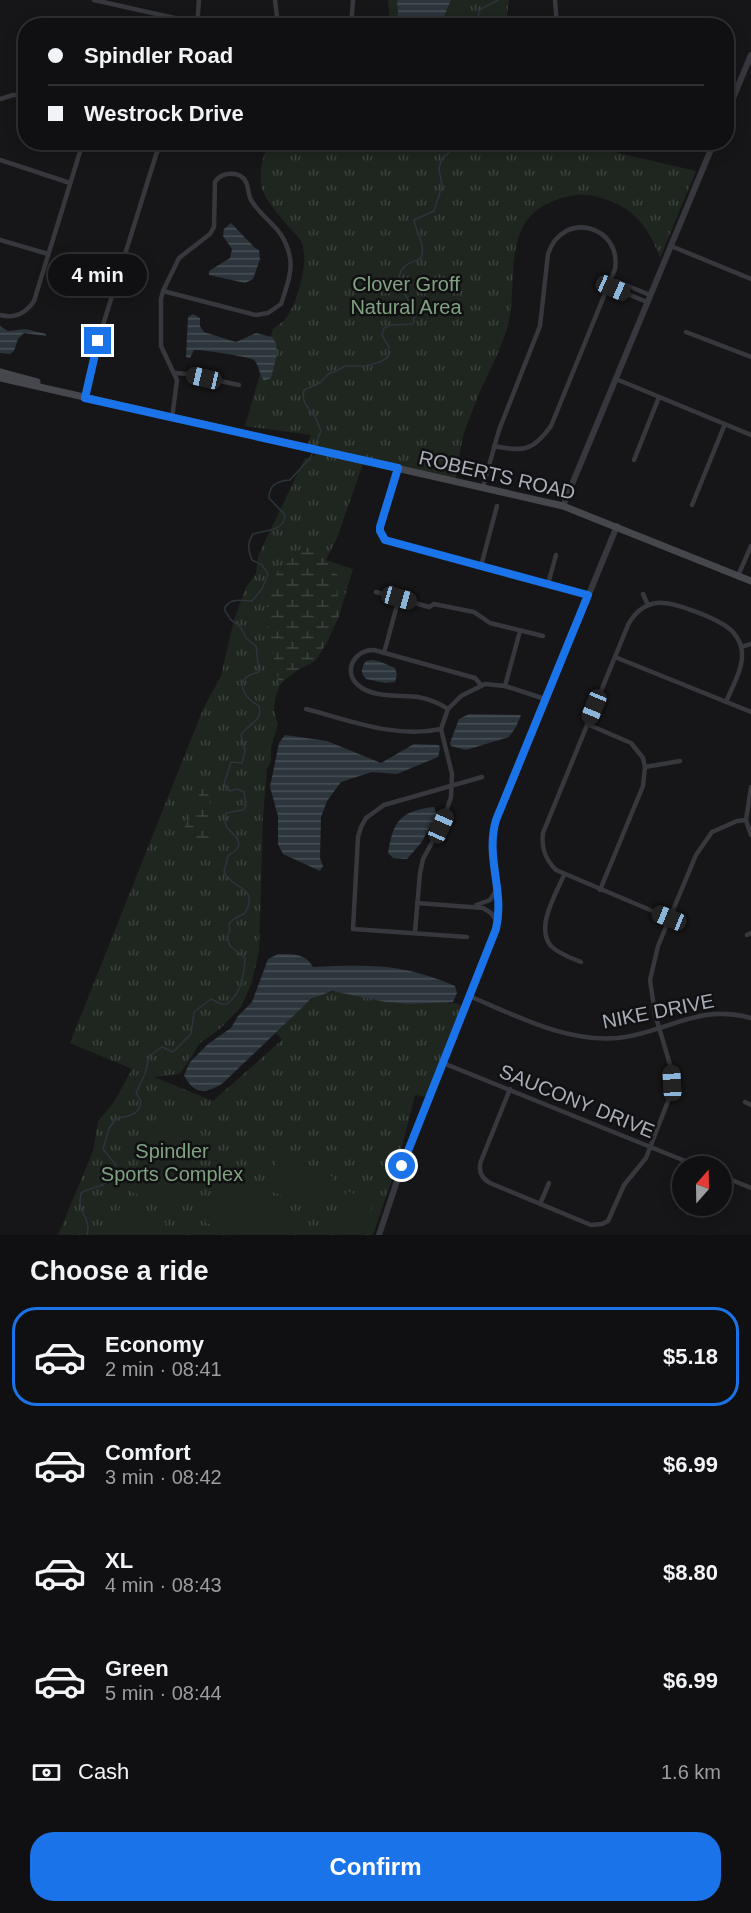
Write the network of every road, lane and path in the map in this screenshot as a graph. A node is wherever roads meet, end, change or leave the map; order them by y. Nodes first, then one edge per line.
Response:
1 (94, 0) edge
2 (199, 0) edge
3 (275, 0) edge
4 (353, 0) edge
5 (555, 0) edge
6 (104, 1) edge
7 (173, 18) edge
8 (198, 18) edge
9 (277, 18) edge
10 (352, 18) edge
11 (556, 18) edge
12 (751, 55) edge
13 (18, 96) edge
14 (734, 96) edge
15 (0, 99) edge
16 (80, 150) edge
17 (155, 150) edge
18 (711, 150) edge
19 (158, 151) joint
20 (0, 160) edge
21 (70, 183) junction
22 (0, 240) edge
23 (671, 246) junction
24 (48, 254) junction
25 (751, 279) edge
26 (610, 284) junction
27 (163, 291) junction
28 (650, 295) junction
29 (647, 302) junction
30 (0, 315) edge
31 (686, 332) dead end
32 (751, 357) edge
33 (0, 372) edge
34 (175, 373) junction
35 (0, 378) edge
36 (616, 379) junction
37 (239, 385) dead end
38 (659, 397) junction
39 (85, 398) junction
40 (172, 418) junction
41 (725, 424) junction
42 (751, 435) edge
43 (494, 446) junction
44 (634, 460) dead end
45 (398, 468) junction
46 (483, 487) junction
47 (692, 505) dead end
48 (497, 506) dead end
49 (563, 506) junction
50 (617, 526) junction
51 (751, 546) edge
52 (556, 555) dead end
53 (481, 566) junction
54 (738, 576) junction
55 (751, 581) edge
56 (548, 584) junction
57 (376, 592) dead end
58 (643, 594) dead end
59 (588, 595) junction
60 (399, 598) junction
61 (648, 605) junction
62 (520, 631) junction
63 (543, 636) dead end
64 (751, 644) edge
65 (741, 647) junction
66 (384, 653) junction
67 (615, 657) junction
68 (481, 685) junction
69 (505, 686) junction
70 (545, 699) junction
71 (726, 702) junction
72 (306, 709) dead end
73 (448, 709) junction
74 (751, 712) edge
75 (587, 724) junction
76 (441, 729) junction
77 (680, 761) dead end
78 (645, 767) junction
79 (482, 777) dead end
80 (751, 787) edge
81 (452, 788) junction
82 (746, 820) junction
83 (751, 835) edge
84 (564, 875) junction
85 (498, 886) junction
86 (600, 890) junction
87 (417, 903) junction
88 (474, 906) junction
89 (669, 918) junction
90 (498, 922) junction
91 (415, 932) junction
92 (467, 937) dead end
93 (581, 962) dead end
94 (469, 996) junction
95 (751, 1018) edge
96 (659, 1027) junction
97 (443, 1063) junction
98 (510, 1089) junction
99 (745, 1102) dead end
100 (751, 1105) edge
101 (651, 1147) junction
102 (673, 1156) edge
103 (732, 1180) edge
104 (549, 1183) dead end
105 (751, 1188) edge
106 (540, 1204) junction
107 (379, 1235) edge

1 - 6 street
2 - 8 street
3 - 9 street
4 - 10 street
5 - 11 street
6 - 7 street
12 - 14 street
13 - 15 street
16 - 21 street
17 - 19 street
18 - 23 street
19 - 39 street
20 - 21 street
21 - 24 street
22 - 24 street
23 - 25 street
23 - 28 street
24 - 30 street
26 - 28 street
26 - 29 street
26 - 43 street
26 - 43 street
27 - 27 street
27 - 34 street
28 - 29 street
29 - 36 street
31 - 32 street
33 - 39 main road, ROBERTS ROAD
34 - 37 street
34 - 40 street
35 - 39 main road, ROBERTS ROAD
36 - 38 street
36 - 49 street
38 - 41 street
38 - 44 street
39 - 40 main road, ROBERTS ROAD
40 - 45 main road, ROBERTS ROAD
41 - 42 street
41 - 47 street
43 - 46 street
45 - 46 main road, ROBERTS ROAD
45 - 53 street
46 - 49 main road, ROBERTS ROAD
48 - 53 street
49 - 50 main road, ROBERTS ROAD
50 - 54 main road, ROBERTS ROAD
50 - 59 street
51 - 54 street
52 - 56 street
53 - 56 street
54 - 55 main road, ROBERTS ROAD
56 - 59 street
57 - 60 street
58 - 61 street
59 - 70 street
60 - 62 street
60 - 66 street
61 - 65 street
61 - 67 street
62 - 63 street
62 - 69 street
64 - 65 street
65 - 71 street
66 - 68 street
66 - 73 street
67 - 71 street
67 - 75 street
68 - 69 street
68 - 73 street
69 - 70 street
70 - 85 street
71 - 74 street
72 - 76 street
73 - 76 street
75 - 78 street
75 - 84 street
76 - 81 street
77 - 78 street
78 - 86 street
79 - 81 street
80 - 82 street
81 - 87 street
81 - 91 street
82 - 83 street
82 - 89 street
84 - 86 street
84 - 93 street
85 - 88 street
85 - 90 street
86 - 89 street
87 - 88 street
87 - 91 street
88 - 90 street
89 - 96 street
90 - 94 street
91 - 92 street
94 - 96 street, NIKE DRIVE
94 - 97 street
95 - 96 street, NIKE DRIVE
96 - 101 street
97 - 98 street, SAUCONY DRIVE
97 - 107 street
98 - 101 street, SAUCONY DRIVE
98 - 106 street
99 - 100 street
101 - 102 street, SAUCONY DRIVE
101 - 106 street
103 - 105 street
104 - 106 street

